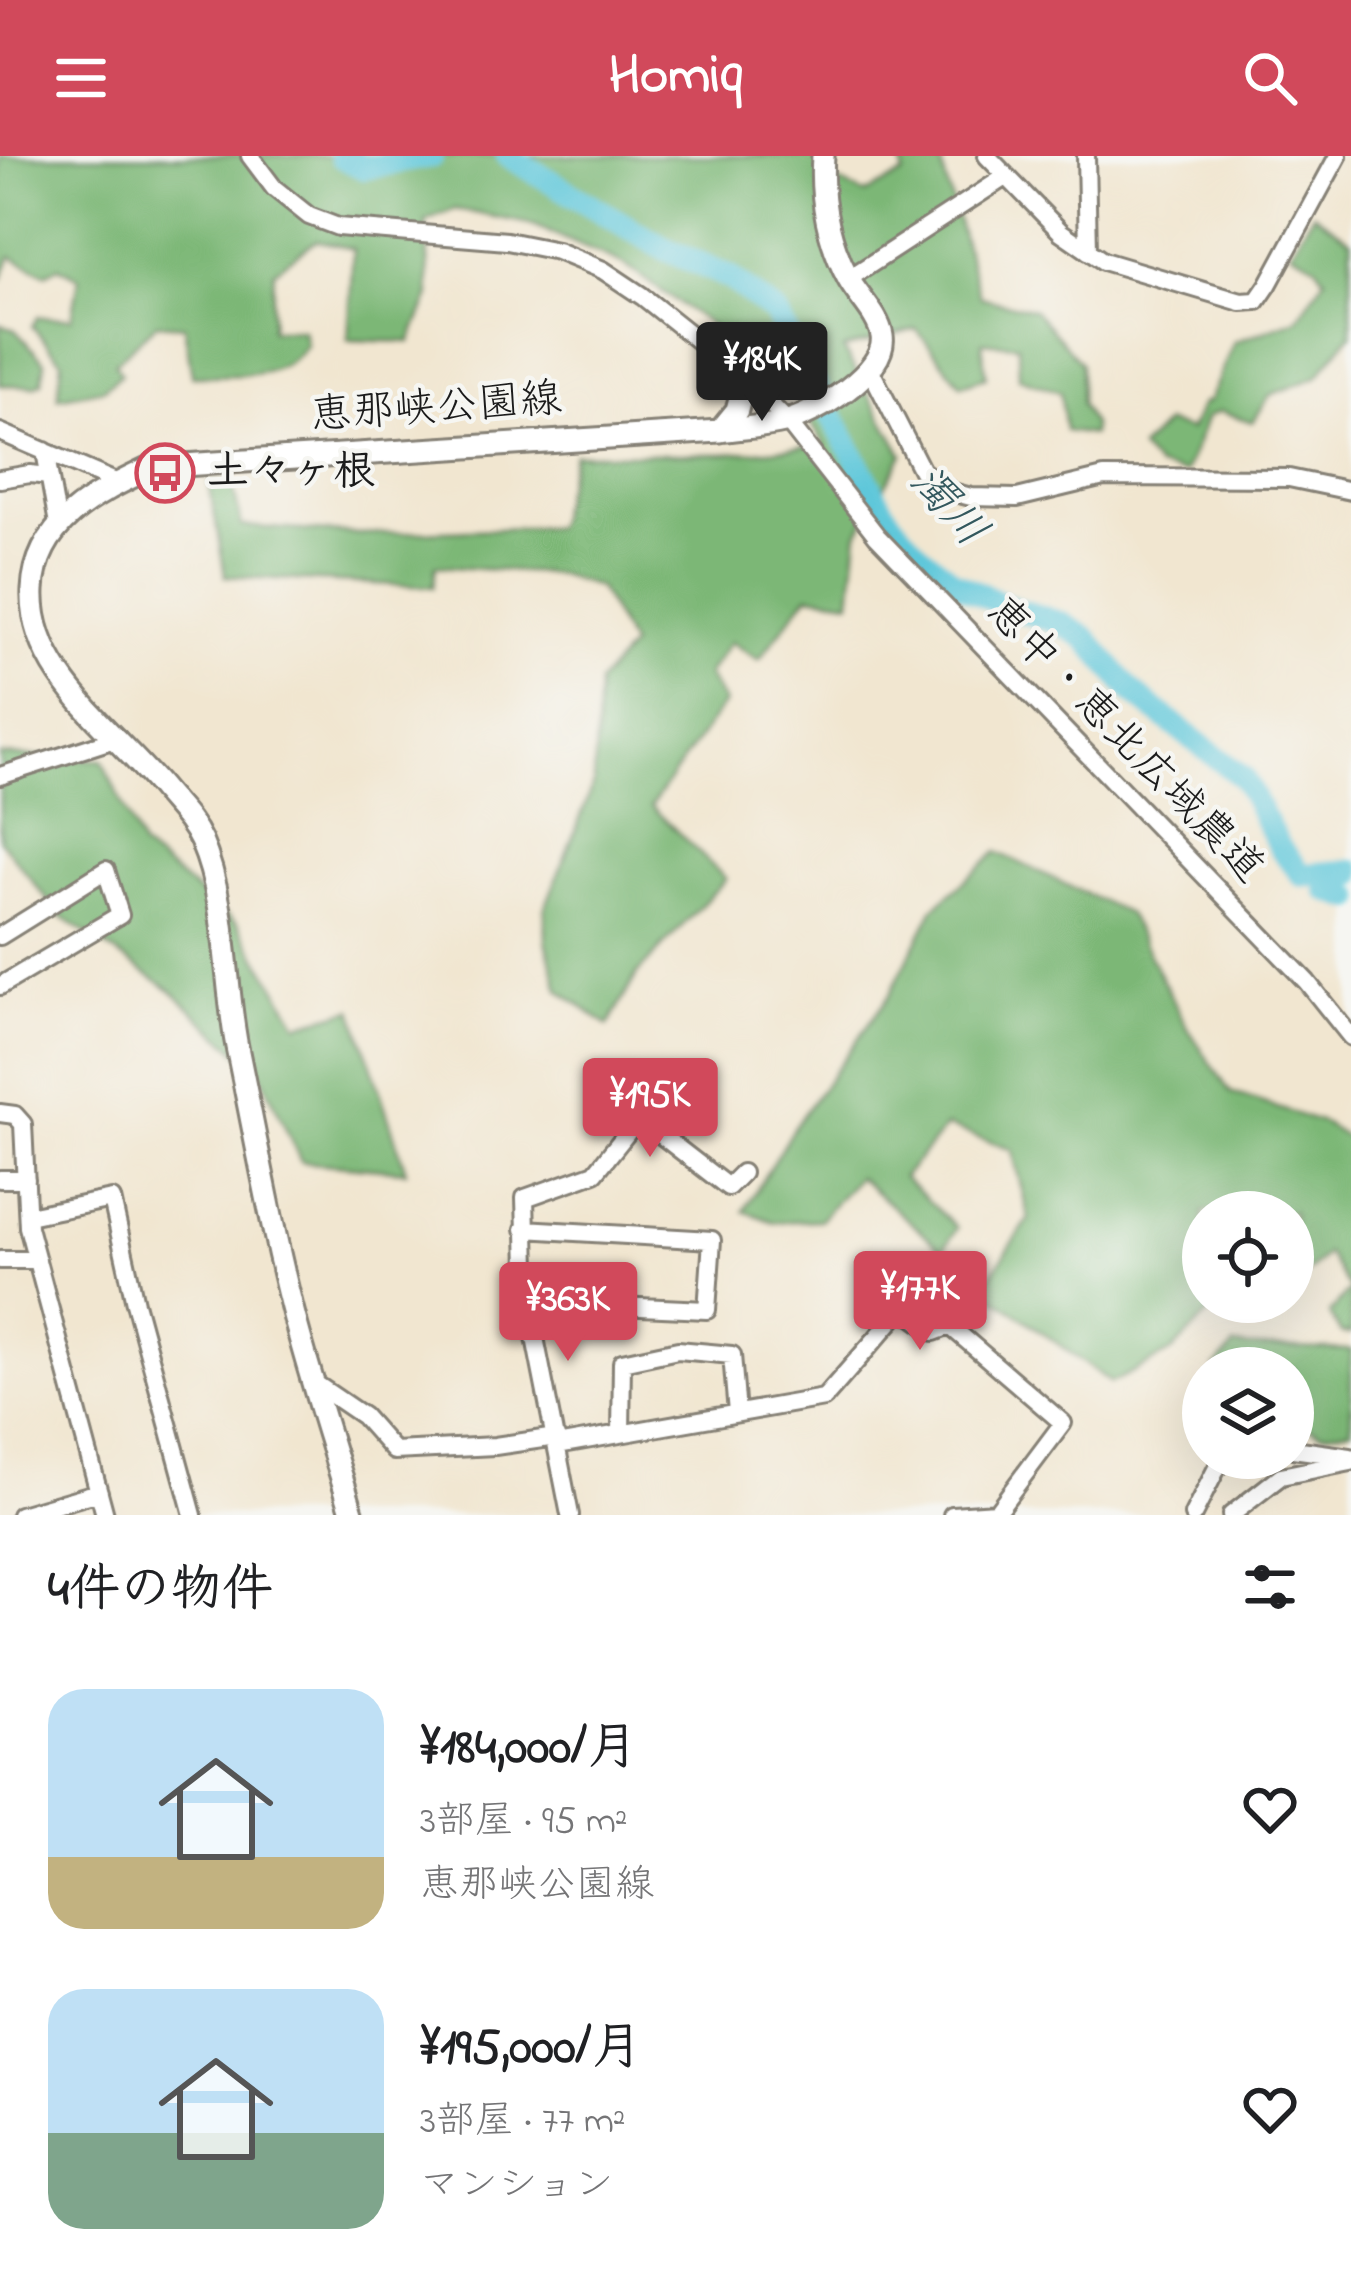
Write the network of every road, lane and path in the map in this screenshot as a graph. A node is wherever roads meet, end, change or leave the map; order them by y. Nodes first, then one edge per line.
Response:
1 (250, 156) edge
2 (823, 156) edge
3 (987, 156) edge
4 (1086, 156) edge
5 (1351, 166) edge
6 (1005, 177) junction
7 (1088, 251) junction
8 (848, 279) junction
9 (862, 376) junction
10 (745, 379) junction
11 (788, 422) junction
12 (720, 430) junction
13 (0, 432) edge
14 (45, 451) junction
15 (49, 476) junction
16 (0, 479) edge
17 (118, 484) junction
18 (1351, 491) edge
19 (58, 524) junction
20 (118, 738) junction
21 (0, 776) edge
22 (0, 936) edge
23 (0, 986) edge
24 (1351, 1036) edge
25 (0, 1113) edge
26 (742, 1173) dead end
27 (0, 1179) edge
28 (26, 1180) junction
29 (28, 1216) junction
30 (524, 1229) junction
31 (0, 1260) edge
32 (37, 1260) junction
33 (528, 1302) junction
34 (313, 1382) junction
35 (737, 1413) junction
36 (621, 1434) junction
37 (556, 1441) junction
38 (1314, 1453) edge
39 (1351, 1459) edge
40 (1211, 1479) edge
41 (99, 1492) junction
42 (995, 1513) edge
43 (20, 1515) edge
44 (105, 1515) edge
45 (193, 1515) edge
46 (353, 1515) edge
47 (570, 1515) edge
48 (952, 1515) edge
49 (1193, 1515) edge
50 (1231, 1515) edge

1 - 10 street, 恵中・恵北広域農道
2 - 8 main road
3 - 6 street
4 - 7 street
5 - 7 street
6 - 7 street
6 - 8 street
8 - 9 main road
9 - 11 main road, 恵那峡公園線
9 - 18 street
10 - 11 street, 恵中・恵北広域農道
10 - 12 main road
11 - 12 main road, 恵那峡公園線
11 - 24 street, 恵中・恵北広域農道
12 - 17 main road, 恵那峡公園線
13 - 14 street
14 - 15 street
14 - 17 street
15 - 16 street
15 - 19 street
17 - 19 main road, 恵那峡公園線
19 - 20 main road
20 - 21 street
20 - 34 main road
22 - 23 street
25 - 28 street
26 - 30 street
27 - 28 street
28 - 29 street
29 - 32 street
29 - 45 street
30 - 33 street
30 - 33 street
31 - 32 street
32 - 41 street
33 - 37 street
34 - 37 street
34 - 46 main road
35 - 36 street
35 - 36 street
35 - 42 street
36 - 37 street
37 - 47 street
38 - 39 street
39 - 50 street
40 - 49 street
41 - 43 street
41 - 44 street
42 - 48 street

